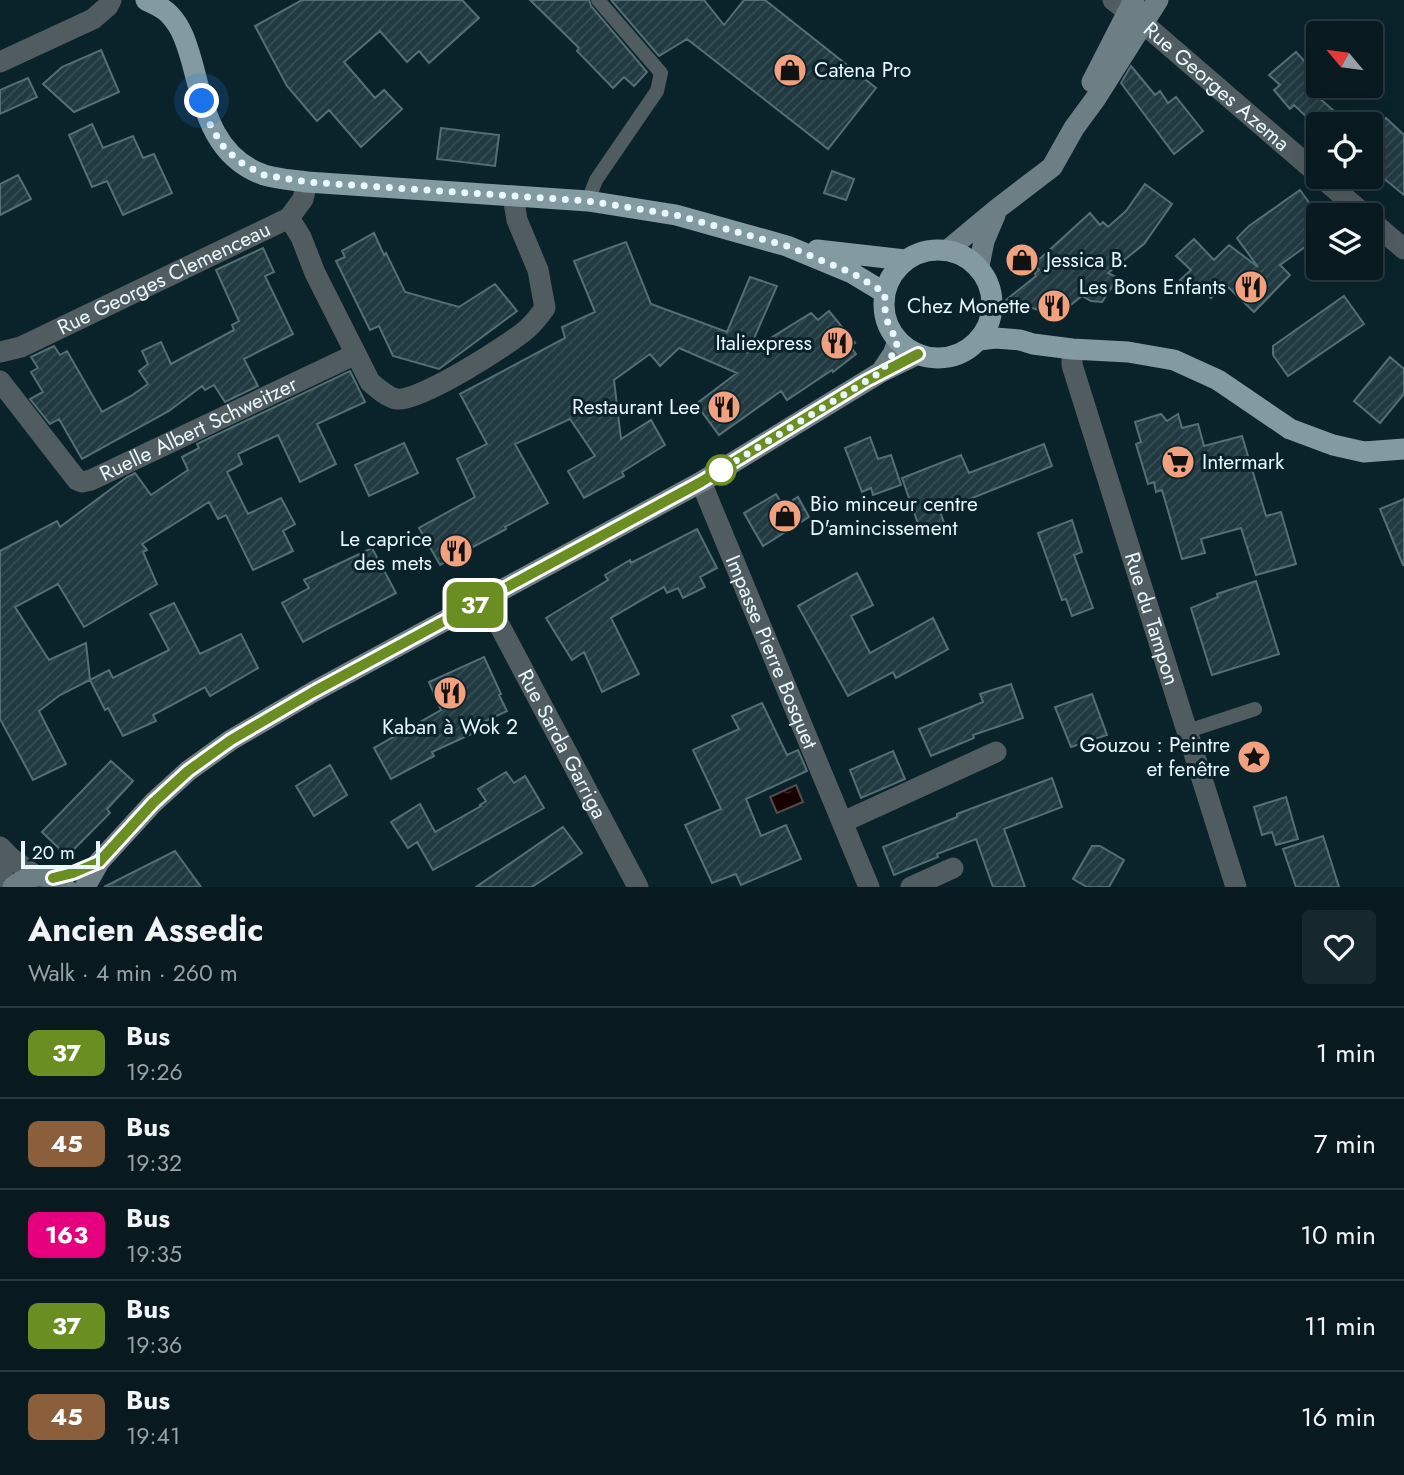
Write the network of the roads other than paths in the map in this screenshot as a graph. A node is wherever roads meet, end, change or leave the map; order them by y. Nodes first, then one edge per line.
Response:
1 (111, 0) edge
2 (148, 0) edge
3 (598, 0) edge
4 (1158, 0) edge
5 (1129, 9) edge
6 (0, 62) edge
7 (1306, 165) edge
8 (307, 182) junction
9 (1334, 189) edge
10 (513, 195) junction
11 (588, 201) junction
12 (1351, 203) edge
13 (997, 209) junction
14 (289, 218) junction
15 (1383, 231) edge
16 (787, 246) junction
17 (948, 249) junction
18 (1404, 249) edge
19 (905, 260) junction
20 (979, 266) junction
21 (885, 293) junction
22 (991, 317) junction
23 (979, 340) junction
24 (898, 341) junction
25 (1020, 341) junction
26 (1072, 349) junction
27 (0, 352) edge
28 (356, 354) junction
29 (918, 354) junction
30 (881, 372) junction
31 (0, 381) edge
32 (1404, 449) edge
33 (701, 482) junction
34 (486, 600) junction
35 (1255, 709) dead end
36 (1188, 731) junction
37 (996, 752) dead end
38 (843, 822) junction
39 (0, 847) edge
40 (99, 862) junction
41 (0, 863) edge
42 (953, 868) dead end
43 (51, 880) edge
44 (5, 887) edge
45 (13, 887) edge
46 (85, 887) edge
47 (638, 887) edge
48 (869, 887) edge
49 (911, 887) edge
50 (1236, 887) edge

1 - 6 street
2 - 8 main road
3 - 11 lane
4 - 5 main road
5 - 7 street, Rue Georges Azema
5 - 13 main road
8 - 10 main road
8 - 14 street, Rue Georges Clemenceau
9 - 12 street, Rue Georges Azema
10 - 11 main road
10 - 28 street
11 - 16 main road
13 - 17 main road
13 - 20 main road
14 - 27 street, Rue Georges Clemenceau
14 - 28 street
15 - 18 street
16 - 19 main road
16 - 21 main road
17 - 19 main road
17 - 20 main road
19 - 21 main road
20 - 22 main road
21 - 24 main road
22 - 23 main road
22 - 25 main road
23 - 25 main road
23 - 29 main road
24 - 29 main road
24 - 30 main road
25 - 26 main road
26 - 32 main road
26 - 36 street, Rue du Tampon
28 - 31 street, Ruelle Albert Schweitzer
29 - 30 main road
30 - 33 main road
33 - 34 main road
33 - 38 street, Impasse Pierre Bosquet
34 - 40 main road
34 - 47 street, Rue Sarda Garriga
35 - 36 lane
36 - 50 street, Rue du Tampon
37 - 38 street
38 - 48 street, Impasse Pierre Bosquet
39 - 43 street
40 - 43 main road
40 - 46 main road
41 - 44 street
42 - 49 street
43 - 45 main road

